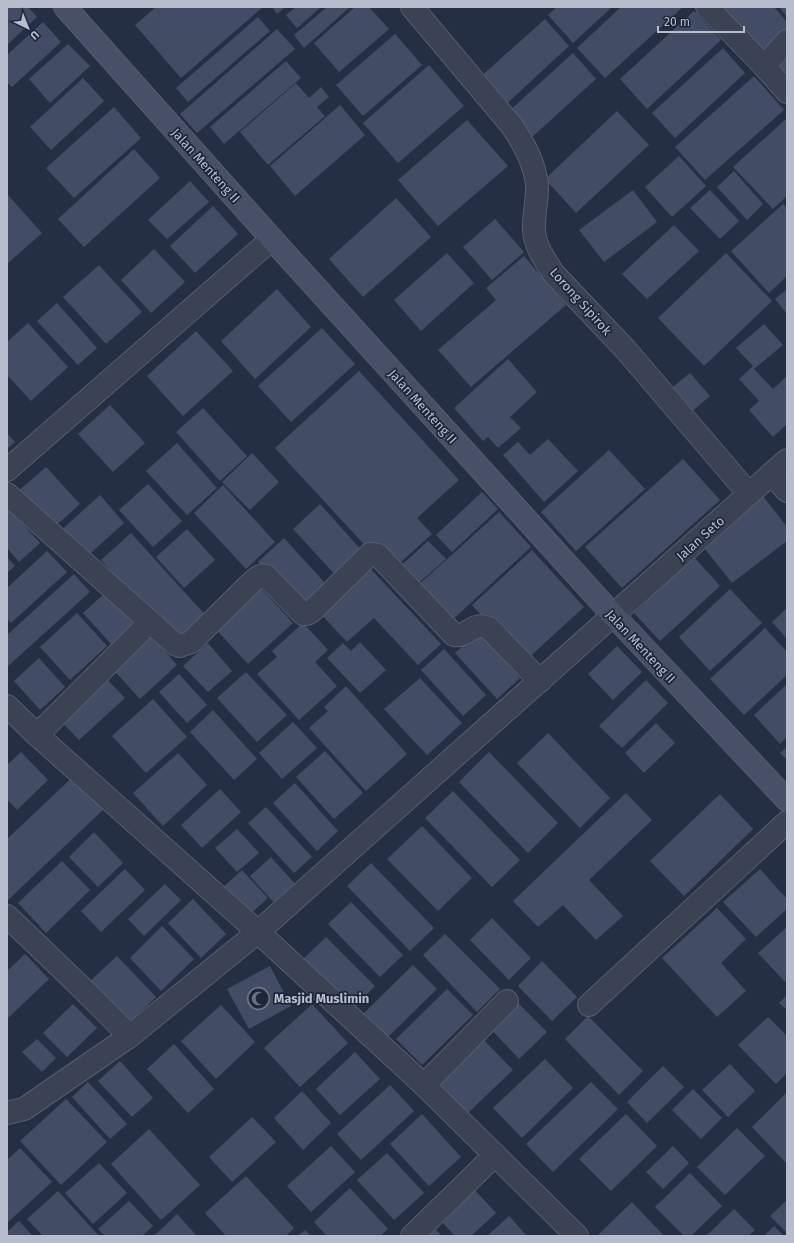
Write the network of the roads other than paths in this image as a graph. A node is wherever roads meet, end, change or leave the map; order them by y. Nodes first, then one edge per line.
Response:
1 (65, 7) edge
2 (412, 7) edge
3 (706, 7) edge
4 (787, 41) edge
5 (764, 66) junction
6 (787, 92) edge
7 (272, 239) junction
8 (779, 467) edge
9 (7, 470) edge
10 (787, 491) edge
11 (7, 494) edge
12 (749, 494) junction
13 (613, 615) junction
14 (150, 622) junction
15 (540, 681) junction
16 (7, 706) edge
17 (37, 735) junction
18 (787, 800) edge
19 (787, 822) edge
20 (7, 916) edge
21 (258, 932) junction
22 (507, 1001) dead end
23 (589, 1005) dead end
24 (130, 1036) junction
25 (424, 1085) junction
26 (7, 1113) edge
27 (495, 1155) junction
28 (412, 1236) edge
29 (577, 1236) edge

1 - 7 street, Jalan Menteng II
2 - 12 street, Lorong Sipirok
3 - 5 street
4 - 5 street
5 - 6 street
7 - 9 street
7 - 13 street, Jalan Menteng II
8 - 10 street
8 - 12 street, Jalan Seto
11 - 14 street
12 - 13 street, Jalan Seto
13 - 15 street, Jalan Seto
13 - 18 street, Jalan Menteng II
14 - 15 street
14 - 17 street
15 - 21 street, Jalan Seto
16 - 17 street
17 - 21 street
19 - 23 street
20 - 24 street
21 - 24 street, Jalan Seto
21 - 25 street
22 - 25 street
24 - 26 street, Jalan Seto
25 - 27 street
27 - 28 street
27 - 29 street

